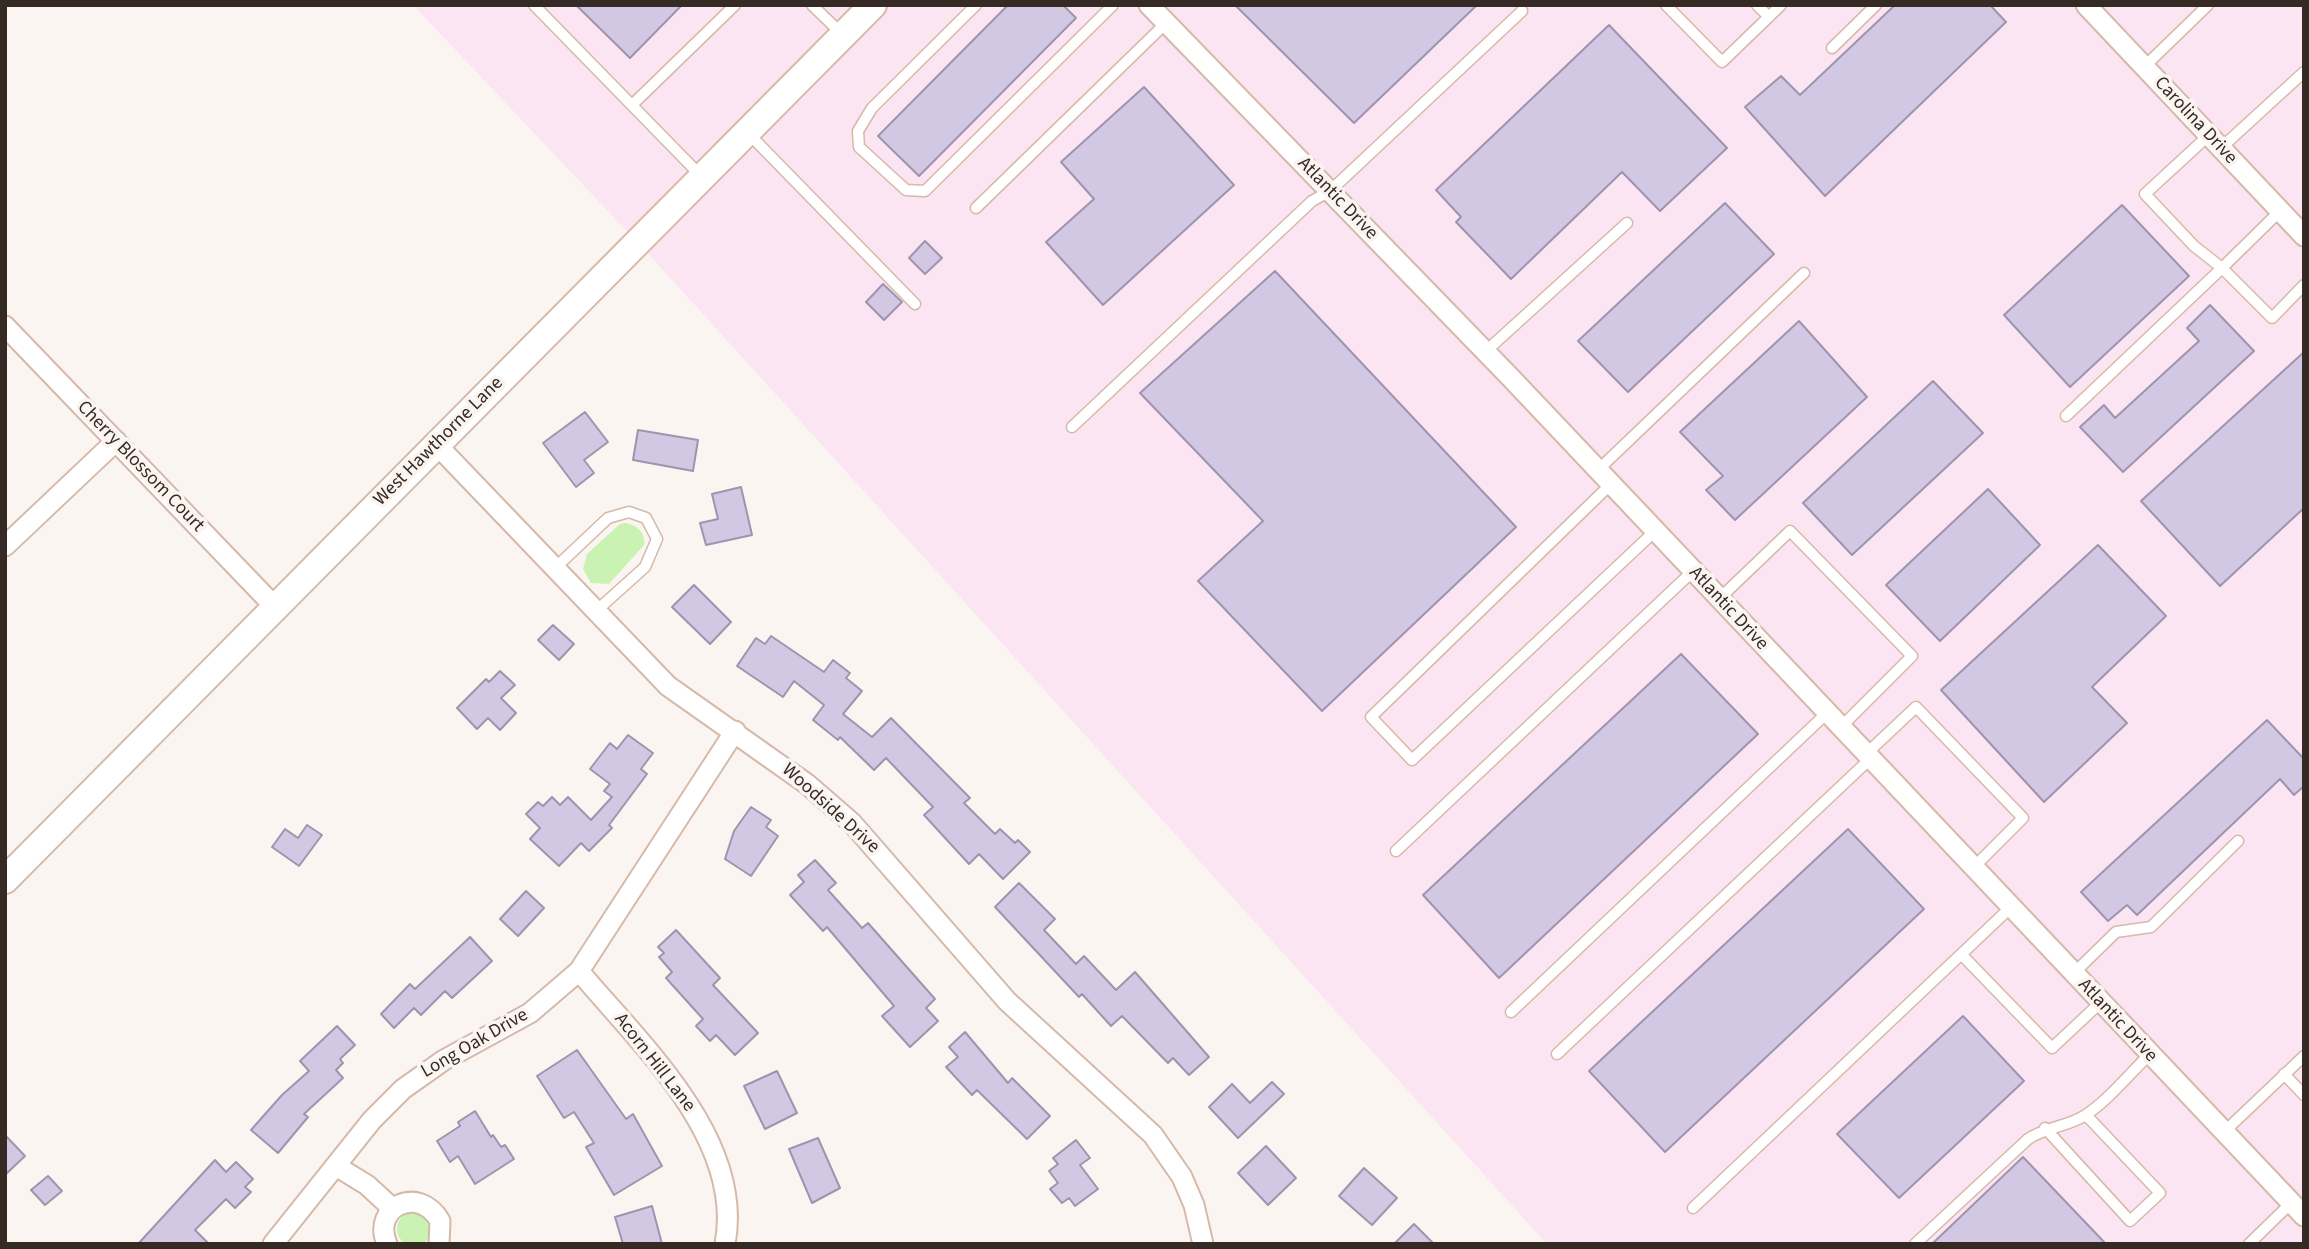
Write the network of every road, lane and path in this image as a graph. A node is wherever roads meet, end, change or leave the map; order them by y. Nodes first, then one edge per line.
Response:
1 (534, 5) edge
2 (735, 5) edge
3 (812, 5) edge
4 (873, 5) edge
5 (976, 5) edge
6 (1113, 5) edge
7 (1149, 5) edge
8 (1666, 5) edge
9 (1757, 5) edge
10 (1781, 5) edge
11 (1876, 5) edge
12 (2085, 5) edge
13 (2208, 5) edge
14 (1522, 11) dead end
15 (1769, 17) junction
16 (1166, 23) junction
17 (843, 36) junction
18 (1832, 48) dead end
19 (2144, 67) junction
20 (2304, 72) edge
21 (632, 105) junction
22 (747, 132) junction
23 (2215, 142) junction
24 (702, 177) junction
25 (1330, 191) junction
26 (976, 208) dead end
27 (2280, 211) junction
28 (1627, 223) dead end
29 (2304, 236) edge
30 (2222, 268) junction
31 (1804, 273) dead end
32 (2304, 285) edge
33 (915, 304) dead end
34 (5, 326) edge
35 (1485, 352) junction
36 (2066, 416) dead end
37 (1072, 427) dead end
38 (116, 442) junction
39 (436, 444) junction
40 (1604, 477) junction
41 (1655, 531) junction
42 (5, 547) edge
43 (554, 569) junction
44 (1693, 571) junction
45 (1719, 599) junction
46 (275, 607) junction
47 (595, 612) junction
48 (1834, 720) junction
49 (735, 732) junction
50 (1868, 757) junction
51 (2238, 841) dead end
52 (1396, 851) dead end
53 (1973, 868) junction
54 (5, 880) edge
55 (2010, 908) junction
56 (1961, 954) junction
57 (579, 971) junction
58 (2073, 974) junction
59 (2100, 1003) junction
60 (1511, 1012) dead end
61 (1557, 1054) dead end
62 (2149, 1055) junction
63 (2304, 1056) edge
64 (2284, 1074) junction
65 (2304, 1095) edge
66 (2086, 1115) junction
67 (2045, 1128) junction
68 (2222, 1133) junction
69 (336, 1166) junction
70 (1693, 1208) dead end
71 (393, 1209) junction
72 (2297, 1210) edge
73 (273, 1244) edge
74 (387, 1244) edge
75 (439, 1244) edge
76 (725, 1244) edge
77 (1203, 1244) edge
78 (1915, 1244) edge
79 (2249, 1244) edge

1 - 21 lane
2 - 21 lane
3 - 17 lane
4 - 17 street, West Hawthorne Lane
5 - 6 lane
7 - 16 street, Atlantic Drive
8 - 15 lane
9 - 15 lane
10 - 15 lane
11 - 18 lane
12 - 19 street, Carolina Drive
13 - 19 lane
14 - 25 lane
16 - 25 street, Atlantic Drive
16 - 26 lane
17 - 22 street, West Hawthorne Lane
19 - 23 street, Carolina Drive
20 - 23 lane
21 - 24 lane
22 - 24 street, West Hawthorne Lane
22 - 33 lane
23 - 27 street, Carolina Drive
23 - 30 lane
24 - 39 street, West Hawthorne Lane
25 - 35 street, Atlantic Drive
25 - 37 lane
27 - 29 street, Carolina Drive
27 - 30 lane
28 - 35 lane
30 - 32 lane
30 - 36 lane
31 - 40 lane
34 - 38 street, Cherry Blossom Court
35 - 40 street, Atlantic Drive
38 - 42 street
38 - 46 street, Cherry Blossom Court
39 - 43 street, Woodside Drive
39 - 46 street, West Hawthorne Lane
40 - 41 street, Atlantic Drive
40 - 41 lane
41 - 44 street, Atlantic Drive
43 - 47 street, Woodside Drive
43 - 47 lane
44 - 45 street, Atlantic Drive
44 - 52 lane
45 - 48 street, Atlantic Drive
45 - 48 lane
46 - 54 street, West Hawthorne Lane
47 - 49 street, Woodside Drive
48 - 50 street, Atlantic Drive
48 - 60 lane
49 - 57 street, Long Oak Drive
49 - 77 street, Woodside Drive
50 - 53 street, Atlantic Drive
50 - 53 lane
50 - 61 lane
51 - 58 lane
53 - 55 street, Atlantic Drive
55 - 56 lane
55 - 58 street, Atlantic Drive
56 - 59 lane
56 - 70 lane
57 - 69 street, Long Oak Drive
57 - 76 street, Acorn Hill Lane
58 - 59 street, Atlantic Drive
59 - 62 street, Atlantic Drive
62 - 66 lane
62 - 68 street, Atlantic Drive
63 - 64 lane
64 - 65 lane
64 - 68 lane
66 - 67 lane
66 - 67 lane
67 - 78 lane
68 - 72 street, Atlantic Drive
69 - 71 street
69 - 73 street, Long Oak Drive
71 - 74 street
71 - 75 street
72 - 79 lane

